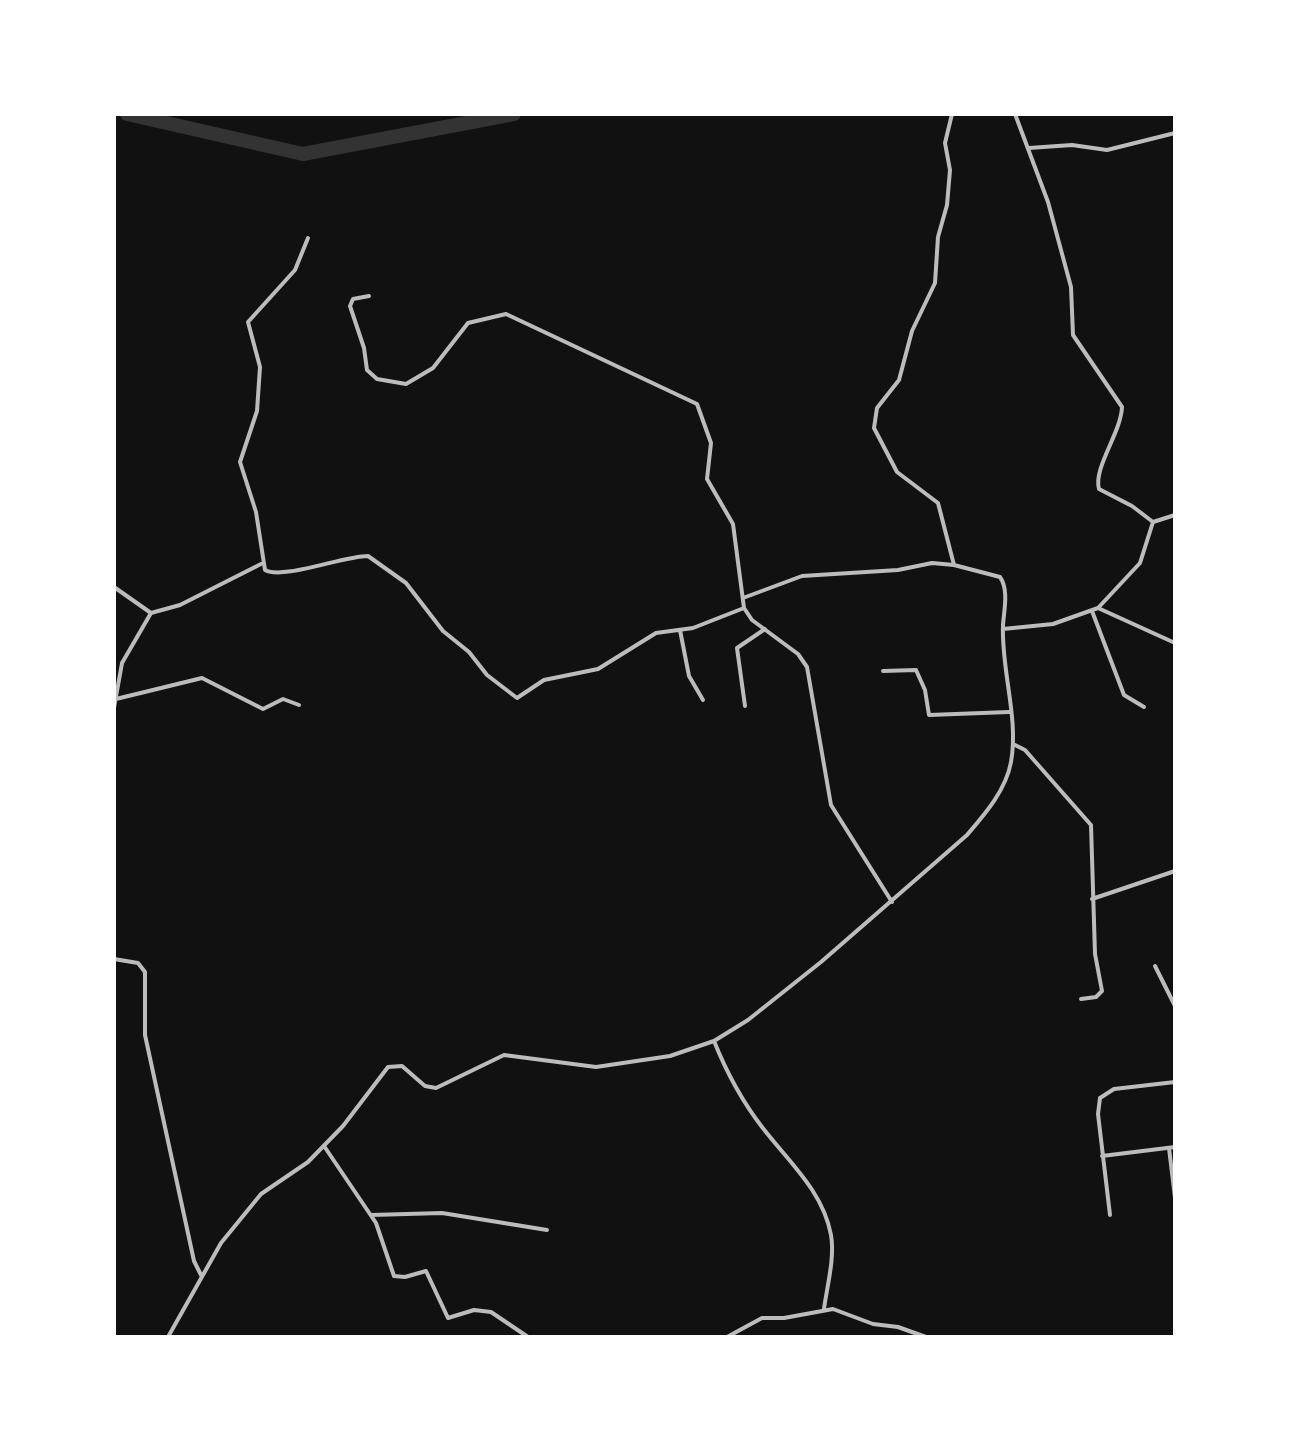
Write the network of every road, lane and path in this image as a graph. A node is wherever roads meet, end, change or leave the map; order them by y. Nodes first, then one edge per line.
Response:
1 (952, 114) edge
2 (1015, 114) edge
3 (1175, 133) edge
4 (1029, 148) junction
5 (308, 238) dead end
6 (369, 296) dead end
7 (1175, 515) edge
8 (1153, 522) junction
9 (261, 564) junction
10 (954, 565) junction
11 (114, 587) edge
12 (743, 598) junction
13 (744, 608) junction
14 (1098, 608) junction
15 (1092, 611) junction
16 (151, 613) junction
17 (765, 629) junction
18 (1003, 629) junction
19 (680, 630) junction
20 (1175, 643) edge
21 (883, 671) dead end
22 (116, 699) junction
23 (703, 700) dead end
24 (299, 705) dead end
25 (745, 706) dead end
26 (1144, 707) dead end
27 (114, 708) edge
28 (1009, 712) junction
29 (1013, 744) junction
30 (1175, 871) edge
31 (1092, 899) junction
32 (892, 902) junction
33 (114, 959) edge
34 (1155, 966) dead end
35 (1081, 999) dead end
36 (1175, 1006) edge
37 (714, 1041) junction
38 (1175, 1082) edge
39 (324, 1146) junction
40 (1172, 1148) edge
41 (1102, 1156) junction
42 (1175, 1198) edge
43 (371, 1215) junction
44 (1110, 1215) dead end
45 (547, 1230) dead end
46 (201, 1275) junction
47 (824, 1309) junction
48 (169, 1336) edge
49 (177, 1337) edge
50 (528, 1337) edge
51 (727, 1337) edge
52 (926, 1337) edge

1 - 10 street
2 - 4 street
3 - 4 street
4 - 8 street
5 - 9 street
6 - 12 street
7 - 8 street
8 - 14 street
9 - 16 street
9 - 19 street
10 - 12 street
10 - 18 street
11 - 16 street
12 - 13 street
13 - 17 street
13 - 19 street
14 - 15 street
14 - 20 street
15 - 18 street
15 - 26 street
16 - 22 street
17 - 25 street
17 - 32 street
18 - 28 street
19 - 23 street
21 - 28 street
22 - 24 street
22 - 27 street
28 - 29 street
29 - 31 street
29 - 32 street
30 - 31 street
31 - 35 street
32 - 37 street
33 - 46 street
34 - 36 street
37 - 39 street
37 - 47 street
38 - 41 street
39 - 43 street
39 - 46 street
40 - 41 street
40 - 42 street
41 - 44 street
43 - 45 street
43 - 50 street
46 - 48 street
47 - 51 street
47 - 52 street
48 - 49 street

